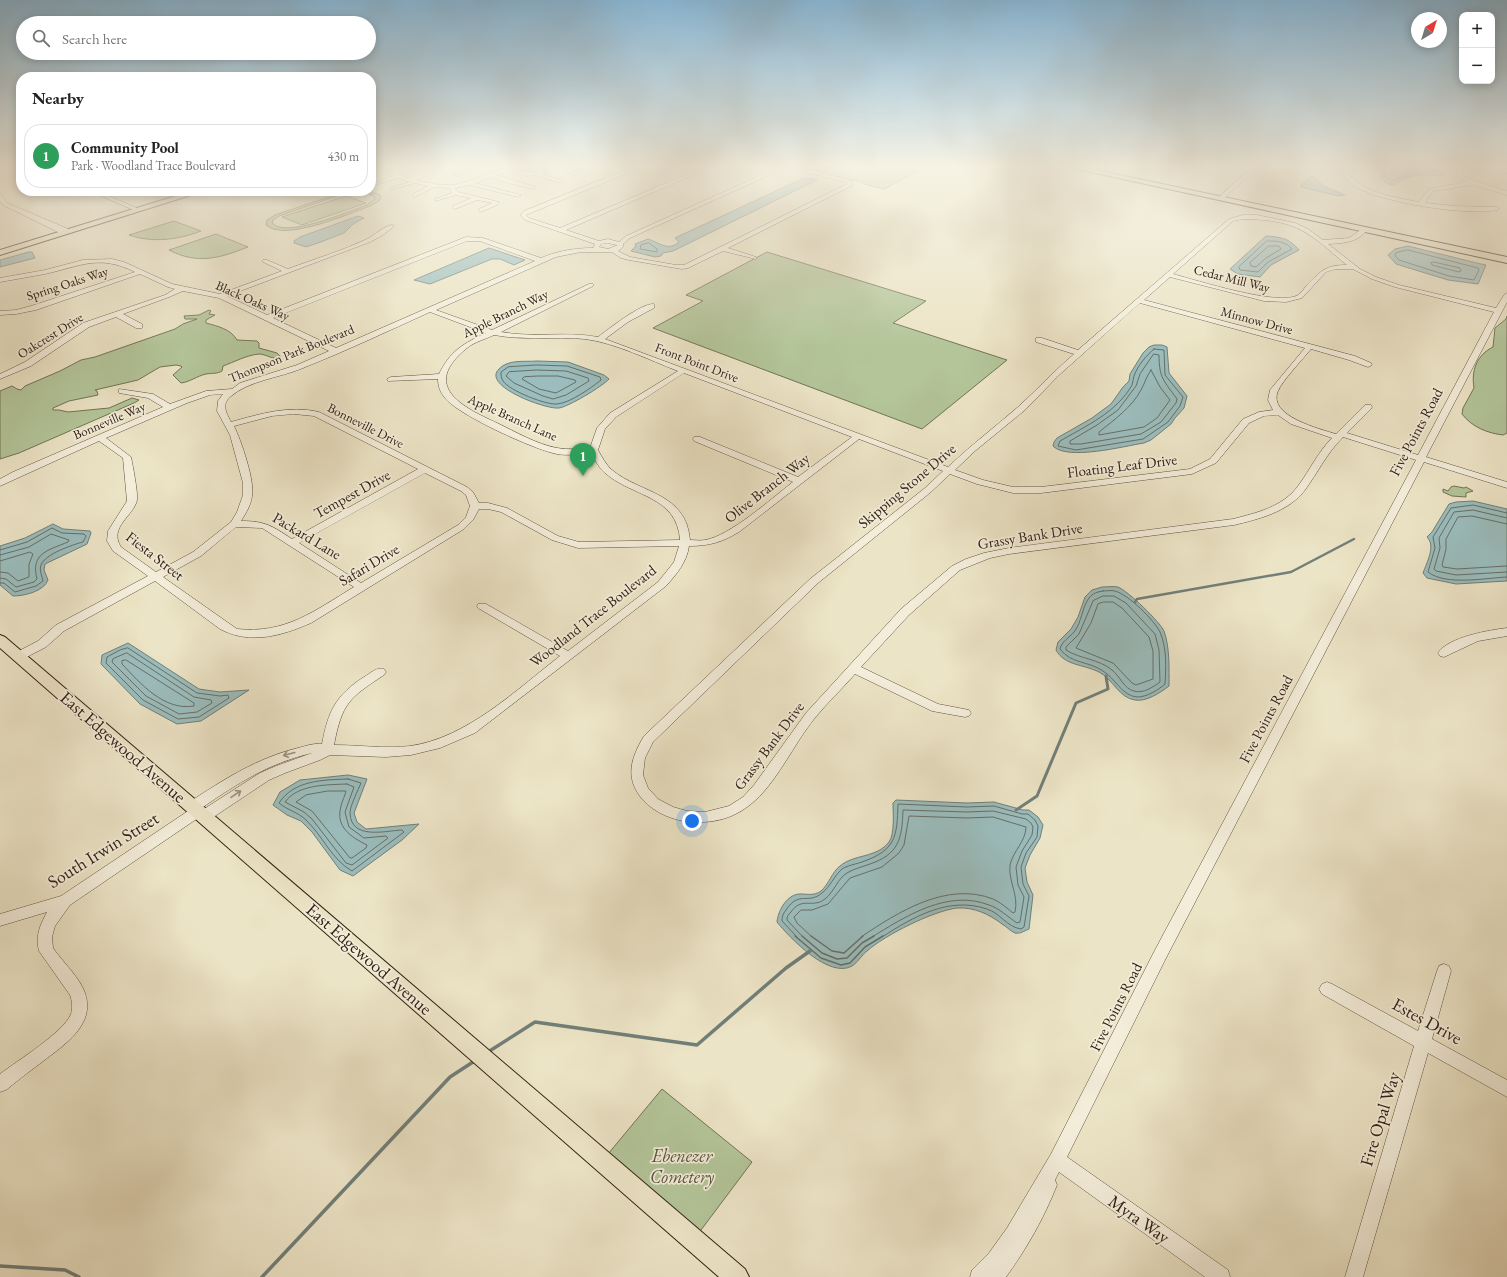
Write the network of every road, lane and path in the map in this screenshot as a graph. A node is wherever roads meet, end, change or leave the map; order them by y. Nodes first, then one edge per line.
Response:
1 (391, 226) dead end
2 (58, 227) edge
3 (84, 227) edge
4 (550, 227) edge
5 (568, 227) edge
6 (651, 227) edge
7 (768, 227) edge
8 (1223, 227) edge
9 (1299, 227) edge
10 (1348, 227) edge
11 (1355, 228) junction
12 (560, 230) junction
13 (1364, 230) junction
14 (67, 232) junction
15 (628, 237) junction
16 (1343, 240) junction
17 (611, 241) junction
18 (1321, 241) junction
19 (620, 244) junction
20 (598, 246) junction
21 (724, 249) junction
22 (613, 250) junction
23 (0, 253) edge
24 (754, 258) dead end
25 (265, 261) dead end
26 (542, 261) junction
27 (1506, 261) edge
28 (1355, 266) junction
29 (288, 271) junction
30 (140, 272) junction
31 (1169, 275) junction
32 (0, 280) edge
33 (591, 285) dead end
34 (181, 289) junction
35 (1507, 295) edge
36 (221, 296) junction
37 (1140, 301) junction
38 (651, 306) dead end
39 (430, 310) junction
40 (1499, 310) junction
41 (0, 312) edge
42 (117, 314) junction
43 (267, 318) junction
44 (139, 326) dead end
45 (492, 332) junction
46 (600, 339) junction
47 (1039, 340) dead end
48 (1309, 346) junction
49 (335, 351) junction
50 (1079, 353) junction
51 (1368, 365) dead end
52 (684, 370) junction
53 (441, 376) junction
54 (0, 377) edge
55 (391, 379) dead end
56 (122, 391) dead end
57 (232, 392) junction
58 (1368, 407) dead end
59 (170, 408) junction
60 (1279, 412) junction
61 (229, 424) junction
62 (858, 436) junction
63 (1339, 436) junction
64 (101, 438) junction
65 (697, 439) dead end
66 (594, 450) junction
67 (1419, 462) junction
68 (425, 470) junction
69 (949, 470) junction
70 (799, 481) junction
71 (0, 483) edge
72 (1507, 486) edge
73 (1507, 492) edge
74 (475, 506) junction
75 (234, 524) junction
76 (292, 543) junction
77 (685, 544) junction
78 (155, 577) junction
79 (361, 587) junction
80 (482, 606) dead end
81 (1507, 632) edge
82 (266, 633) joint
83 (0, 640) edge
84 (1444, 653) dead end
85 (568, 656) junction
86 (22, 659) junction
87 (853, 668) junction
88 (380, 672) dead end
89 (965, 713) dead end
90 (327, 750) junction
91 (658, 807) joint
92 (199, 812) junction
93 (65, 901) junction
94 (0, 920) edge
95 (1444, 972) dead end
96 (1327, 989) dead end
97 (1424, 1042) junction
98 (0, 1084) edge
99 (1507, 1089) edge
100 (1057, 1160) junction
101 (737, 1277) edge
102 (979, 1277) edge
103 (995, 1277) edge
104 (1221, 1277) edge
105 (1354, 1277) edge

1 - 29 street
2 - 14 street
3 - 14 main road
4 - 12 street
5 - 12 street
6 - 15 street
7 - 21 street
8 - 31 street, Skipping Stone Drive
9 - 18 street, Skipping Stone Drive
10 - 11 main road
11 - 13 main road
11 - 16 street
12 - 20 street
13 - 16 street
13 - 27 main road
14 - 23 main road
15 - 17 street
15 - 19 street
16 - 18 street
17 - 19 street
17 - 20 street
18 - 28 street, Skipping Stone Drive
19 - 22 street
20 - 22 street
20 - 26 street, Thompson Park Boulevard
21 - 22 street
21 - 24 street
25 - 29 street
26 - 39 street, Thompson Park Boulevard
26 - 43 street
28 - 31 street, Cedar Mill Way
28 - 40 street, Skipping Stone Drive
29 - 36 street
30 - 32 street, Black Oaks Way
30 - 34 street, Black Oaks Way
30 - 41 street, Spring Oaks Way
31 - 37 street, Skipping Stone Drive
33 - 45 street, Apple Branch Way
34 - 36 street, Black Oaks Way
34 - 42 street, Oakcrest Drive
35 - 40 street, Five Points Road
36 - 43 street, Black Oaks Way
37 - 48 street, Minnow Drive
37 - 50 street, Skipping Stone Drive
38 - 46 street
39 - 45 street, Front Point Drive
39 - 49 street, Thompson Park Boulevard
40 - 67 street, Five Points Road
42 - 44 street
42 - 54 street, Oakcrest Drive
43 - 49 street, Black Oaks Way
45 - 46 street, Front Point Drive
45 - 53 street, Apple Branch Way
46 - 52 street, Front Point Drive
47 - 50 street
48 - 51 street, Minnow Drive
48 - 60 street
49 - 57 street, Thompson Park Boulevard
50 - 69 street, Skipping Stone Drive
52 - 62 street, Front Point Drive
52 - 66 street
53 - 55 street
53 - 66 street, Apple Branch Lane
56 - 59 street
57 - 59 street, Bonneville Way
57 - 61 street, Thompson Park Boulevard
58 - 63 street, Grassy Bank Drive
59 - 64 street, Bonneville Way
60 - 63 street
60 - 69 street, Floating Leaf Drive
61 - 68 street, Bonneville Drive
61 - 75 street, Thompson Park Boulevard
62 - 69 street, Front Point Drive
62 - 70 street, Olive Branch Way
63 - 67 street
63 - 87 street, Grassy Bank Drive
64 - 71 street, Bonneville Way
64 - 78 street, Fiesta Street
65 - 70 street
66 - 77 street, Woodland Trace Boulevard
67 - 72 street
67 - 73 street
67 - 100 street, Five Points Road
68 - 74 street, Bonneville Drive
68 - 76 street, Tempest Drive
69 - 91 street, Skipping Stone Drive
70 - 77 street, Olive Branch Way
74 - 77 street, Olive Branch Way
74 - 79 street, Safari Drive
75 - 76 street, Packard Lane
75 - 78 street, Thompson Park Boulevard
76 - 79 street, Packard Lane
77 - 85 street, Woodland Trace Boulevard
78 - 82 street, Fiesta Street
78 - 86 street, Thompson Park Boulevard
79 - 82 street, Safari Drive
80 - 85 street
81 - 84 street
83 - 86 main road, East Edgewood Avenue
85 - 90 street, Woodland Trace Boulevard
86 - 92 main road, East Edgewood Avenue
87 - 89 street
87 - 91 street, Grassy Bank Drive
88 - 90 street
90 - 92 street, Woodland Trace Boulevard
92 - 93 street, South Irwin Street
92 - 101 main road, East Edgewood Avenue
93 - 94 street, South Irwin Street
93 - 98 street
95 - 97 street, Fire Opal Way
96 - 97 street, Estes Drive
97 - 99 street, Estes Drive
97 - 105 street, Fire Opal Way
100 - 102 street
100 - 103 street
100 - 104 street, Myra Way

